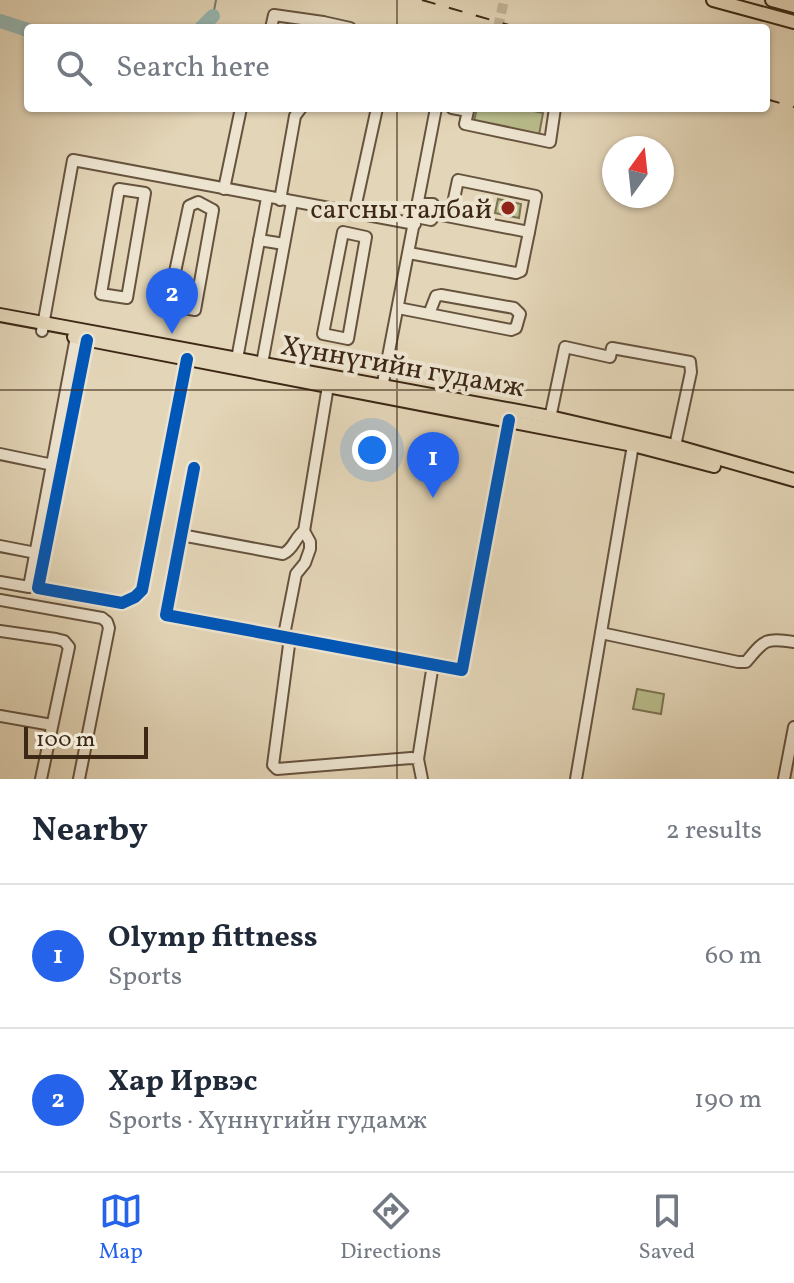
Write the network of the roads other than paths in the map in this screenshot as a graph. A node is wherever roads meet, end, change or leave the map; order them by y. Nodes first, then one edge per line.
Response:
1 (713, 0) edge
2 (772, 0) edge
3 (794, 6) edge
4 (794, 22) edge
5 (272, 24) edge
6 (317, 24) edge
7 (240, 112) edge
8 (298, 112) edge
9 (376, 112) edge
10 (435, 112) edge
11 (468, 112) edge
12 (554, 112) edge
13 (137, 172) junction
14 (200, 185) junction
15 (224, 189) junction
16 (133, 191) junction
17 (267, 198) junction
18 (280, 200) junction
19 (198, 202) junction
20 (292, 202) junction
21 (419, 204) junction
22 (357, 214) junction
23 (416, 221) junction
24 (529, 232) junction
25 (355, 234) junction
26 (259, 240) junction
27 (284, 244) junction
28 (409, 253) junction
29 (398, 308) junction
30 (429, 314) junction
31 (0, 315) edge
32 (0, 323) edge
33 (43, 327) junction
34 (82, 338) junction
35 (187, 359) junction
36 (237, 359) junction
37 (261, 368) junction
38 (325, 385) junction
39 (382, 391) junction
40 (509, 420) junction
41 (549, 423) junction
42 (633, 445) junction
43 (675, 446) junction
44 (0, 454) edge
45 (53, 465) junction
46 (194, 468) dead end
47 (794, 480) edge
48 (794, 488) edge
49 (304, 531) junction
50 (181, 535) junction
51 (0, 546) edge
52 (36, 553) junction
53 (0, 582) edge
54 (0, 600) edge
55 (0, 631) edge
56 (601, 633) junction
57 (285, 636) junction
58 (794, 642) edge
59 (433, 664) junction
60 (0, 716) edge
61 (52, 725) junction
62 (794, 727) edge
63 (418, 759) junction
64 (41, 779) edge
65 (79, 779) edge
66 (422, 779) edge
67 (576, 779) edge
68 (784, 779) edge

1 - 4 main road
2 - 3 main road
5 - 6 street
7 - 15 street
8 - 18 street
9 - 22 street
10 - 21 street
11 - 12 street
13 - 14 street
13 - 16 street
13 - 33 street
14 - 15 street
14 - 19 street
15 - 17 street
16 - 16 street
17 - 18 street
17 - 26 street
18 - 20 street
19 - 19 street
20 - 22 street
20 - 27 street
21 - 23 street
21 - 24 street
22 - 23 street
22 - 25 street
23 - 24 street
23 - 28 street
24 - 28 street
25 - 25 street
26 - 27 street
26 - 36 street
27 - 37 street
28 - 29 street
29 - 30 street
29 - 39 street
30 - 30 street
31 - 33 main road, Хүннүгийн гудамж
32 - 33 main road, Хүннүгийн гудамж
33 - 34 main road, Хүннүгийн гудамж
33 - 36 main road, Хүннүгийн гудамж
34 - 35 main road, Хүннүгийн гудамж
34 - 35 street
34 - 45 street
35 - 37 main road, Хүннүгийн гудамж
36 - 37 main road, Хүннүгийн гудамж
37 - 38 main road, Хүннүгийн гудамж
37 - 39 main road, Хүннүгийн гудамж
38 - 39 main road, Хүннүгийн гудамж
38 - 49 street
39 - 40 main road, Хүннүгийн гудамж
39 - 41 main road, Хүннүгийн гудамж
40 - 41 main road, Хүннүгийн гудамж
40 - 59 street
41 - 42 main road, Хүннүгийн гудамж
41 - 43 main road, Хүннүгийн гудамж
41 - 43 street
42 - 48 main road, Хүннүгийн гудамж
42 - 56 street
43 - 47 main road, Хүннүгийн гудамж
44 - 45 street
45 - 52 street
46 - 50 street
49 - 50 street
49 - 57 street
50 - 57 street
51 - 52 street
52 - 53 street
54 - 65 street
55 - 61 street
56 - 58 street
56 - 67 street
57 - 59 street
57 - 63 street
59 - 63 street
60 - 61 street
61 - 64 street
62 - 68 street
63 - 66 street

